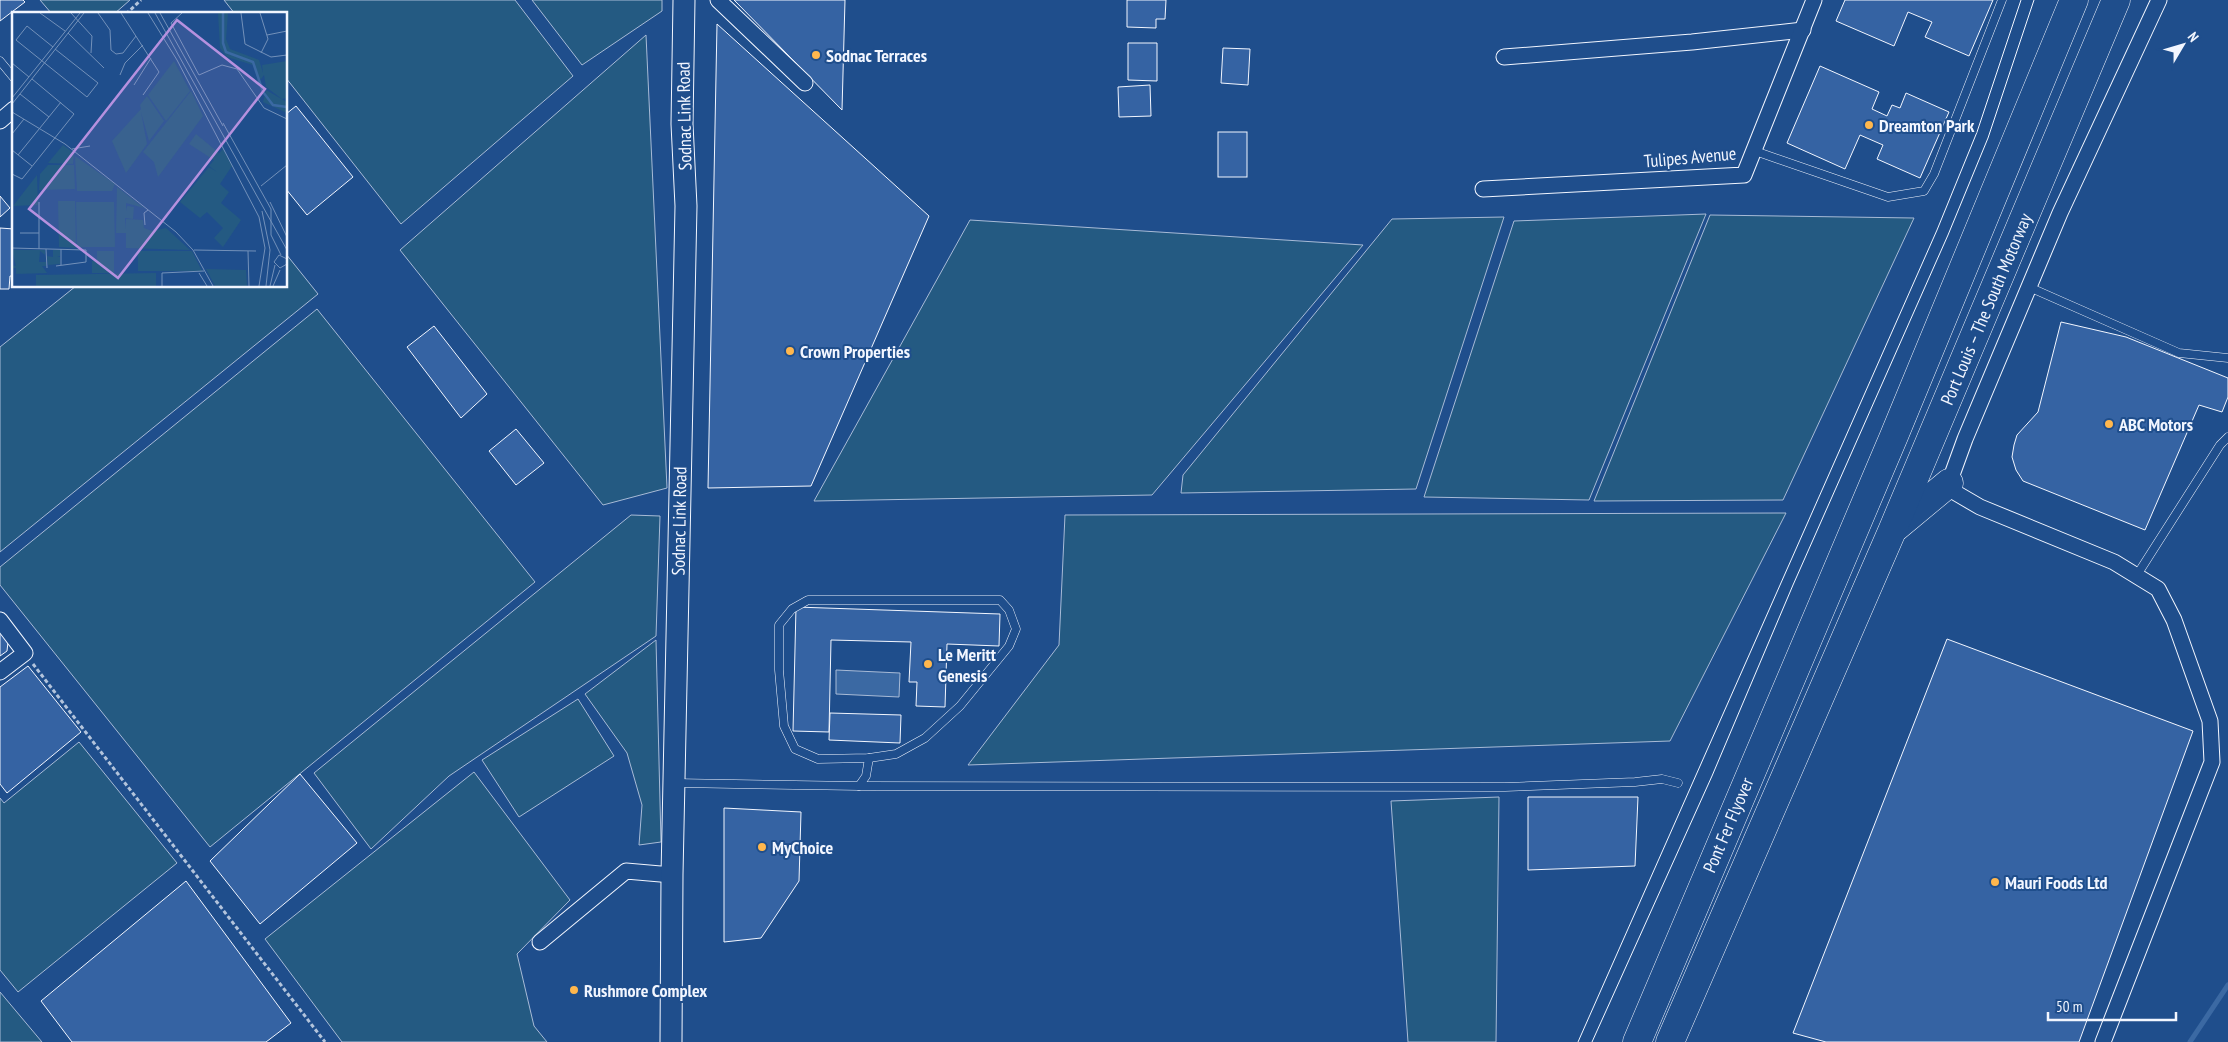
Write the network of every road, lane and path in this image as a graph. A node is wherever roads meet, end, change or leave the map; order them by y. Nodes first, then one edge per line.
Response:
1 (141, 0) edge
2 (684, 0) edge
3 (718, 0) edge
4 (1814, 0) edge
5 (2002, 0) edge
6 (2074, 0) edge
7 (2116, 0) edge
8 (2158, 0) edge
9 (128, 12) edge
10 (1803, 30) junction
11 (1504, 57) dead end
12 (0, 61) edge
13 (12, 76) edge
14 (805, 83) dead end
15 (12, 111) edge
16 (0, 121) edge
17 (1755, 151) junction
18 (1484, 189) dead end
19 (2029, 287) junction
20 (2228, 358) edge
21 (2228, 437) edge
22 (1949, 483) junction
23 (1892, 531) junction
24 (2137, 575) junction
25 (1819, 608) junction
26 (1854, 617) junction
27 (0, 620) edge
28 (25, 653) junction
29 (0, 672) edge
30 (870, 758) junction
31 (674, 783) junction
32 (1678, 783) dead end
33 (858, 786) junction
34 (672, 875) junction
35 (540, 942) dead end
36 (325, 1042) edge
37 (672, 1042) edge
38 (1621, 1042) edge
39 (1637, 1042) edge
40 (1670, 1042) edge
41 (1689, 1042) edge
42 (2103, 1042) edge

1 - 9 path
2 - 31 main road, Sodnac Link Road
3 - 14 street
4 - 10 street, Tulipes Avenue
5 - 17 lane
6 - 25 highway, Port Louis – The South Motorway
7 - 23 highway, Port Louis – The South Motorway
8 - 19 street
10 - 11 street
10 - 17 street, Tulipes Avenue
12 - 13 lane
15 - 16 street
17 - 18 street, Tulipes Avenue
19 - 20 lane
19 - 22 street
21 - 24 lane
22 - 23 highway
22 - 24 street
23 - 26 highway, Port Louis – The South Motorway
24 - 42 street
25 - 38 highway
25 - 39 highway, Pont Fer Flyover
26 - 40 highway, Pont Fer Flyover
26 - 41 highway
27 - 28 street
28 - 29 street
28 - 36 path
30 - 30 lane
30 - 33 lane
31 - 33 lane
31 - 34 main road, Sodnac Link Road
32 - 33 lane
34 - 35 street
34 - 37 main road, Sodnac Link Road

